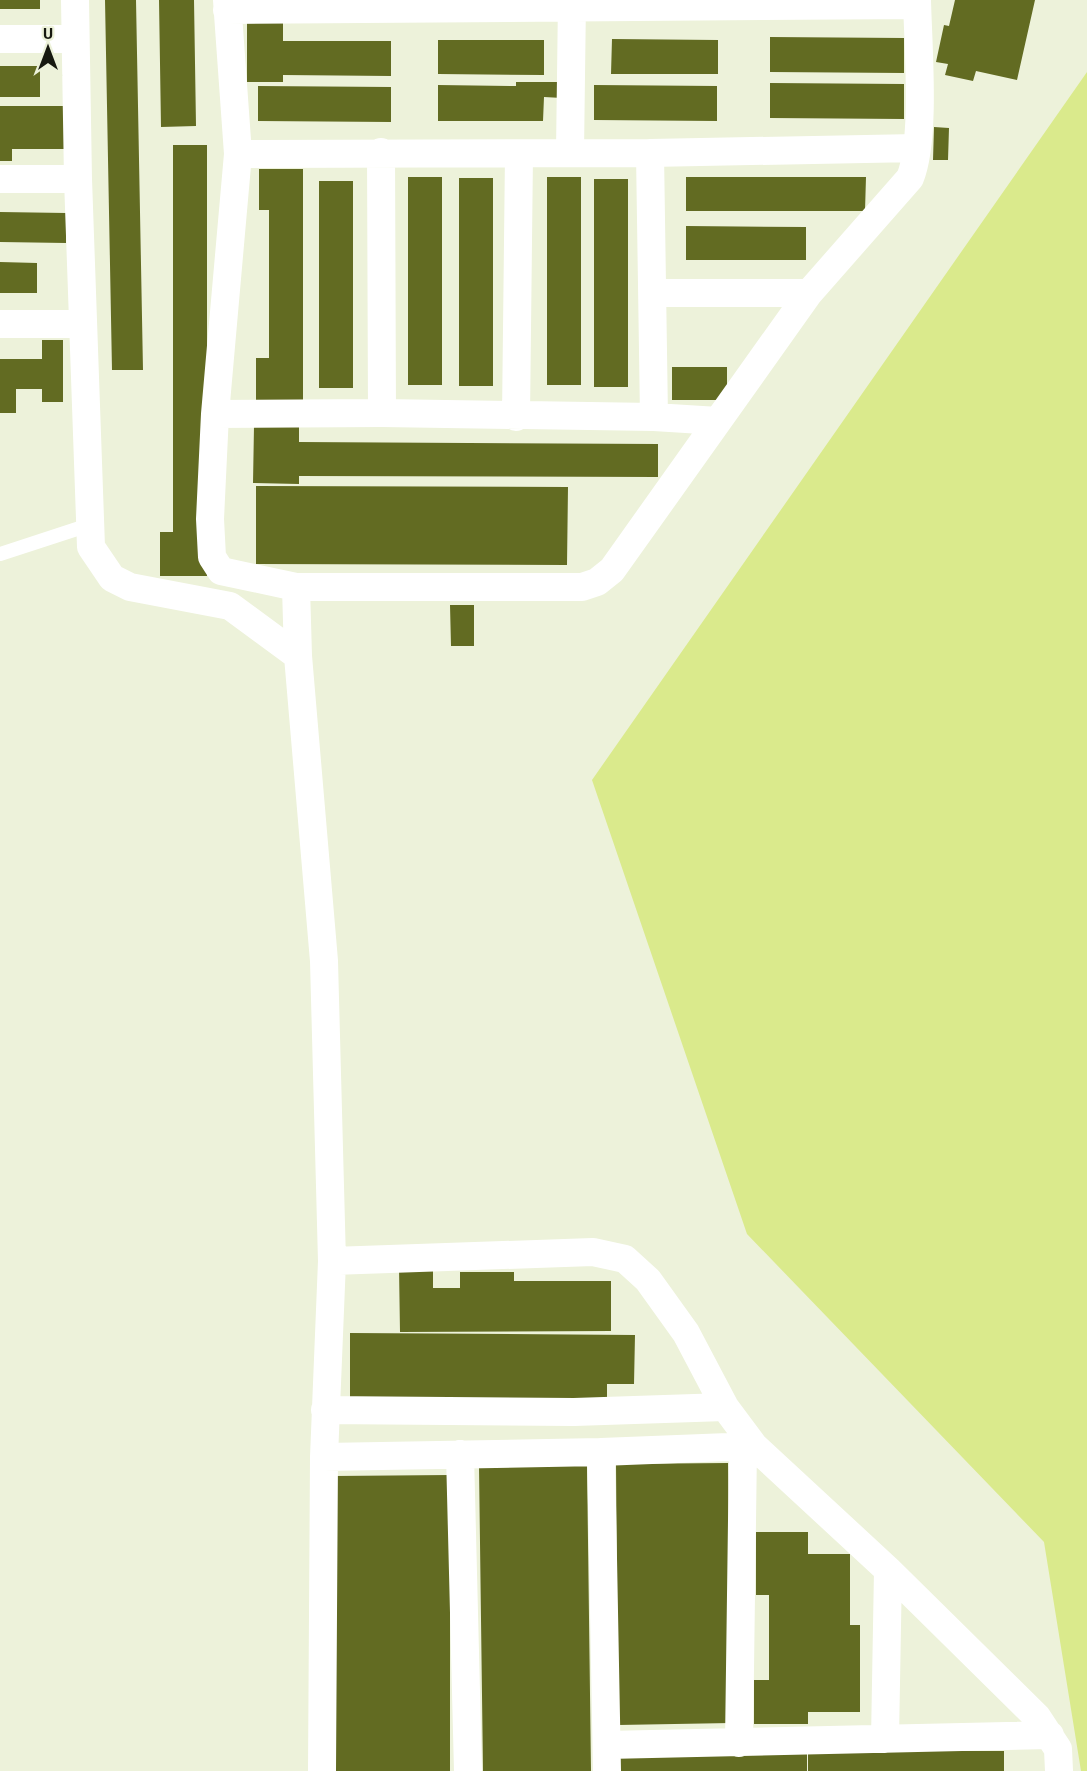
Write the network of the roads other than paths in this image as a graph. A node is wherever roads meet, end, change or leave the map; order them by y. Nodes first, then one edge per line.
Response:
1 (75, 0) edge
2 (917, 2) edge
3 (572, 4) edge
4 (227, 5) edge
5 (0, 39) edge
6 (75, 39) junction
7 (917, 148) junction
8 (381, 152) junction
9 (570, 152) junction
10 (650, 153) junction
11 (238, 154) junction
12 (519, 154) junction
13 (0, 179) edge
14 (78, 179) junction
15 (653, 293) junction
16 (809, 293) junction
17 (0, 324) edge
18 (83, 324) junction
19 (382, 413) junction
20 (215, 414) junction
21 (516, 417) junction
22 (654, 417) junction
23 (718, 421) junction
24 (89, 525) junction
25 (0, 554) edge
26 (249, 576) junction
27 (296, 587) junction
28 (230, 606) junction
29 (298, 656) junction
30 (332, 1261) junction
31 (725, 1407) junction
32 (325, 1410) junction
33 (748, 1446) junction
34 (601, 1452) junction
35 (460, 1454) junction
36 (324, 1456) junction
37 (888, 1570) junction
38 (1050, 1735) junction
39 (885, 1739) junction
40 (739, 1743) junction
41 (607, 1758) edge
42 (322, 1771) edge
43 (468, 1771) edge
44 (1059, 1771) edge

1 - 6 street
2 - 3 street
2 - 7 street
3 - 4 street
3 - 9 street
4 - 11 street
5 - 6 street
6 - 14 street
7 - 10 street
7 - 16 street
8 - 11 street
8 - 12 street
8 - 19 street
9 - 10 street
9 - 12 street
10 - 15 street
11 - 20 street
12 - 21 street
13 - 14 street
14 - 18 street
15 - 16 street
15 - 22 street
16 - 23 street
17 - 18 street
18 - 24 street
19 - 20 street
19 - 21 street
20 - 26 street
21 - 22 street
22 - 23 street
23 - 27 street
24 - 25 lane
24 - 28 street
26 - 27 street
26 - 28 street
27 - 29 street
28 - 29 street
29 - 30 street
30 - 31 street
30 - 32 street
31 - 32 street
31 - 33 street
32 - 36 street
33 - 34 street
33 - 37 street
33 - 40 street
34 - 35 street
34 - 41 street
35 - 36 street
35 - 43 street
36 - 42 street
37 - 38 street
37 - 39 street
38 - 39 street
38 - 44 street
39 - 40 street
40 - 41 street

